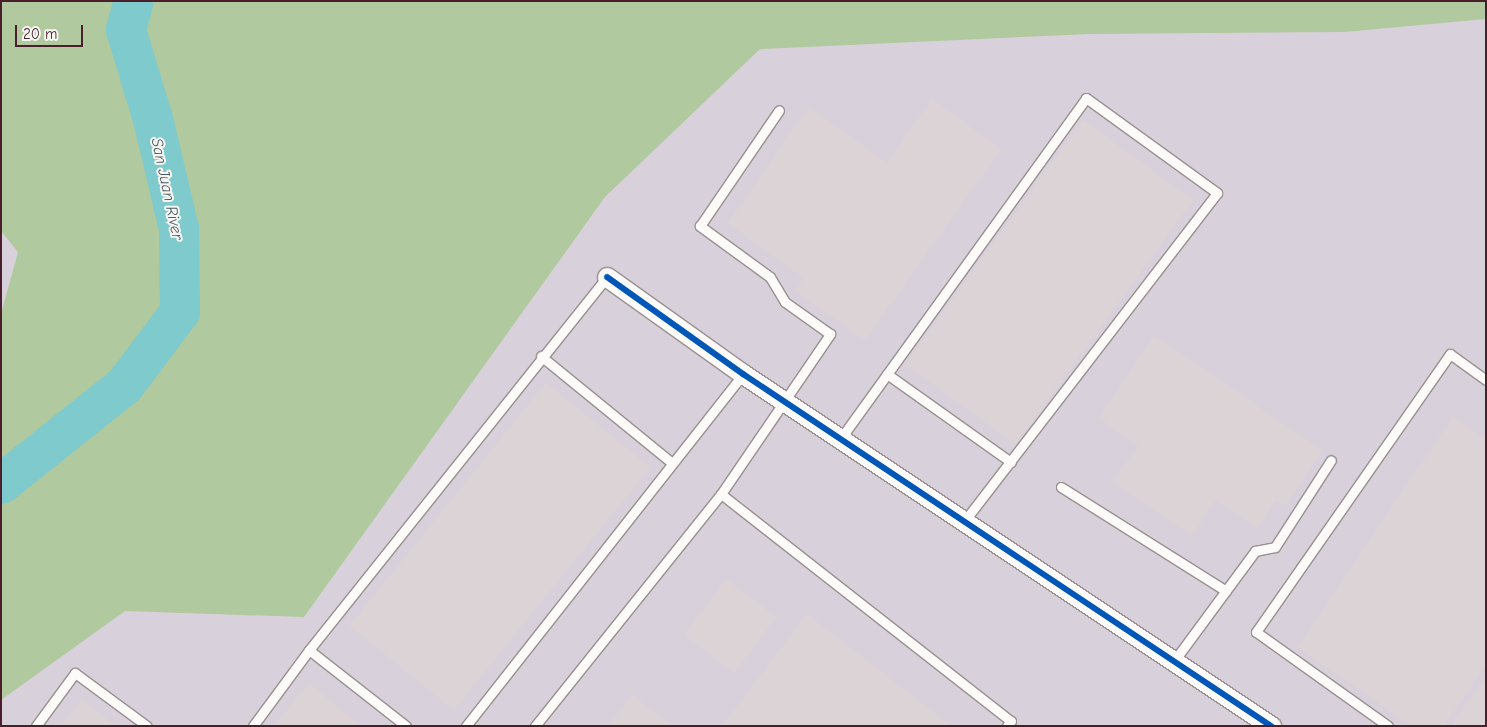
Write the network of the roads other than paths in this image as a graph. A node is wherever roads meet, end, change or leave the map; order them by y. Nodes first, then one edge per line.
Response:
1 (779, 110) dead end
2 (607, 277) joint
3 (541, 356) junction
4 (742, 374) junction
5 (887, 374) junction
6 (1486, 380) edge
7 (785, 402) junction
8 (841, 438) junction
9 (1331, 460) dead end
10 (1012, 462) junction
11 (672, 463) junction
12 (1061, 486) dead end
13 (721, 494) junction
14 (964, 521) junction
15 (1226, 591) junction
16 (309, 650) junction
17 (1174, 661) junction
18 (36, 726) edge
19 (147, 726) edge
20 (253, 726) edge
21 (406, 726) edge
22 (466, 726) edge
23 (535, 726) edge
24 (1007, 726) edge
25 (1271, 726) edge
26 (1388, 726) edge

1 - 7 lane
2 - 3 lane
2 - 4 street
3 - 11 lane
3 - 16 lane
4 - 7 street
4 - 11 lane
5 - 8 lane
5 - 10 lane
5 - 10 lane
6 - 26 lane
7 - 8 street
7 - 13 lane
8 - 14 street
9 - 15 lane
10 - 14 lane
11 - 22 lane
12 - 15 lane
13 - 23 lane
13 - 24 lane
14 - 17 street
15 - 17 lane
16 - 20 lane
16 - 21 lane
17 - 25 street
18 - 19 lane

